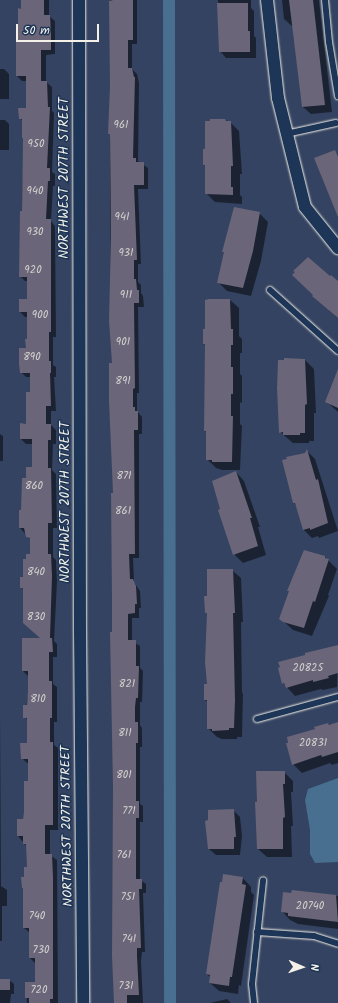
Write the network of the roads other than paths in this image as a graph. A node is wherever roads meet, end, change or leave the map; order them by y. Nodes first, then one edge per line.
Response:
1 (79, 0) edge
2 (267, 0) edge
3 (325, 0) edge
4 (338, 96) edge
5 (337, 123) edge
6 (286, 134) junction
7 (338, 248) edge
8 (270, 290) dead end
9 (338, 351) edge
10 (338, 697) edge
11 (257, 719) dead end
12 (263, 881) dead end
13 (258, 932) junction
14 (338, 944) edge
15 (83, 1003) edge
16 (254, 1003) edge

1 - 15 street, NORTHWEST 207TH STREET
2 - 6 street
3 - 4 lane
5 - 6 lane
6 - 7 street
8 - 9 lane
10 - 11 lane
12 - 13 lane
13 - 14 lane
13 - 16 lane

